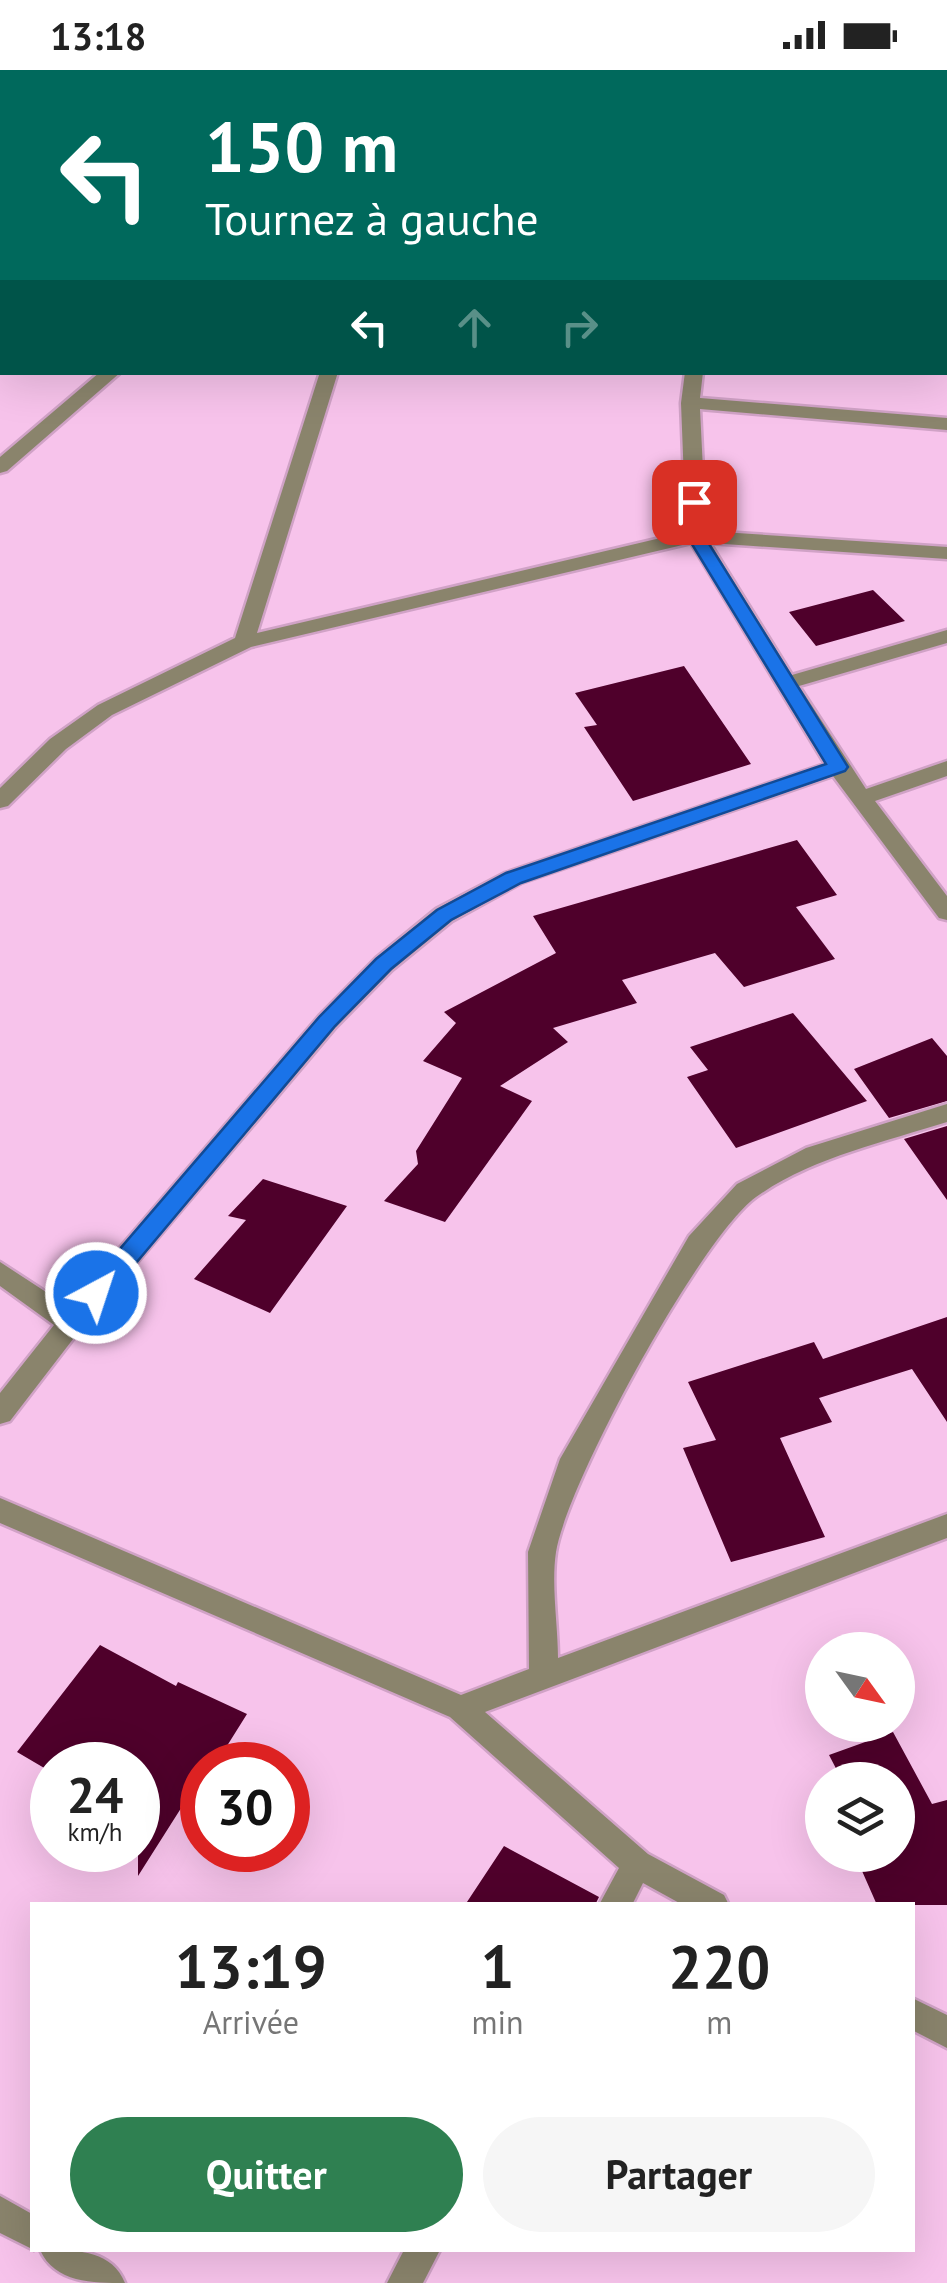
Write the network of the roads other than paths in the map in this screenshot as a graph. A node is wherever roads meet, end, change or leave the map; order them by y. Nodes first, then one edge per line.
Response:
1 (108, 375) edge
2 (328, 375) edge
3 (694, 375) edge
4 (690, 403) junction
5 (947, 424) edge
6 (0, 467) edge
7 (696, 536) junction
8 (947, 553) edge
9 (947, 636) edge
10 (244, 642) junction
11 (786, 684) junction
12 (838, 767) junction
13 (947, 768) edge
14 (861, 798) junction
15 (0, 801) edge
16 (947, 912) edge
17 (947, 1113) edge
18 (0, 1272) edge
19 (71, 1323) junction
20 (0, 1413) edge
21 (0, 1510) edge
22 (947, 1526) edge
23 (544, 1677) junction
24 (460, 1708) junction
25 (637, 1864) junction
26 (617, 1902) edge
27 (707, 1902) edge
28 (915, 2015) edge
29 (947, 2032) edge
30 (0, 2213) edge
31 (30, 2233) edge
32 (60, 2252) edge
33 (421, 2252) edge
34 (108, 2283) edge
35 (404, 2283) edge

1 - 6 street
2 - 10 street
3 - 4 street
4 - 5 street
4 - 7 street
7 - 8 street
7 - 10 street
7 - 11 street
9 - 11 street
10 - 15 street
11 - 12 street
12 - 14 street
12 - 19 street
13 - 14 street
14 - 16 street
17 - 23 street
18 - 19 street
19 - 20 street
21 - 24 street
22 - 23 street
23 - 24 street
24 - 25 street
25 - 26 street
25 - 27 street
28 - 29 street
30 - 31 street
32 - 34 street
33 - 35 street

